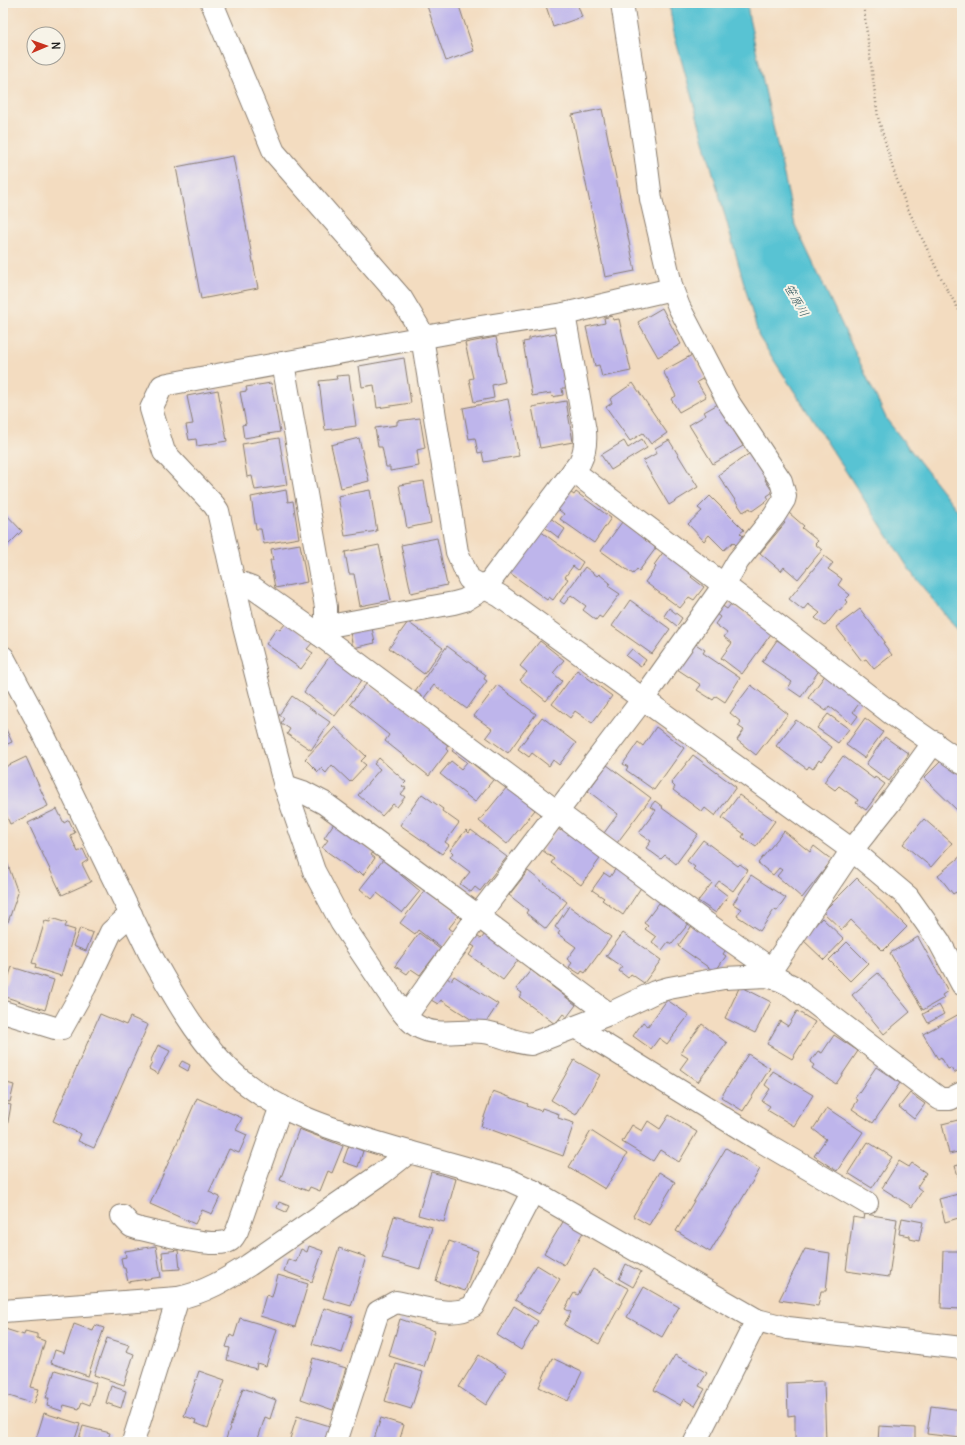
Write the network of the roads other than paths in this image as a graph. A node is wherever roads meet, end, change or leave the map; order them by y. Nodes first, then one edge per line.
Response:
1 (212, 3) edge
2 (622, 3) edge
3 (672, 289) junction
4 (564, 314) junction
5 (422, 337) junction
6 (283, 363) junction
7 (573, 471) junction
8 (234, 583) junction
9 (724, 585) junction
10 (485, 588) junction
11 (322, 631) junction
12 (4, 661) edge
13 (643, 699) junction
14 (934, 742) junction
15 (962, 763) edge
16 (286, 786) junction
17 (557, 812) junction
18 (852, 850) junction
19 (131, 914) junction
20 (478, 916) junction
21 (769, 972) junction
22 (962, 984) edge
23 (3, 1012) edge
24 (609, 1014) junction
25 (406, 1016) junction
26 (576, 1027) junction
27 (962, 1093) edge
28 (281, 1106) junction
29 (409, 1152) junction
30 (533, 1191) junction
31 (868, 1203) dead end
32 (122, 1216) dead end
33 (230, 1240) junction
34 (249, 1265) junction
35 (178, 1298) junction
36 (3, 1311) edge
37 (757, 1320) junction
38 (962, 1348) edge
39 (134, 1442) edge
40 (336, 1442) edge
41 (695, 1442) edge

1 - 5 street
2 - 3 street
3 - 4 street
3 - 9 street
4 - 5 street
4 - 7 street
5 - 6 street
5 - 10 street
6 - 8 street
6 - 11 street
7 - 9 street
7 - 10 street
8 - 11 street
8 - 16 street
9 - 13 street
9 - 14 street
10 - 11 street
10 - 13 street
11 - 17 street
12 - 19 street
13 - 17 street
13 - 18 street
14 - 15 street
14 - 18 street
16 - 20 street
16 - 25 street
17 - 20 street
17 - 21 street
18 - 21 street
18 - 22 street
19 - 23 street
19 - 28 street
20 - 24 street
20 - 25 street
21 - 24 street
21 - 27 street
24 - 26 street
25 - 26 street
26 - 31 street
28 - 29 street
28 - 33 street
29 - 30 street
29 - 34 street
30 - 37 street
30 - 40 street
32 - 33 street
33 - 34 street
34 - 35 street
35 - 36 street
35 - 39 street
37 - 38 street
37 - 41 street

